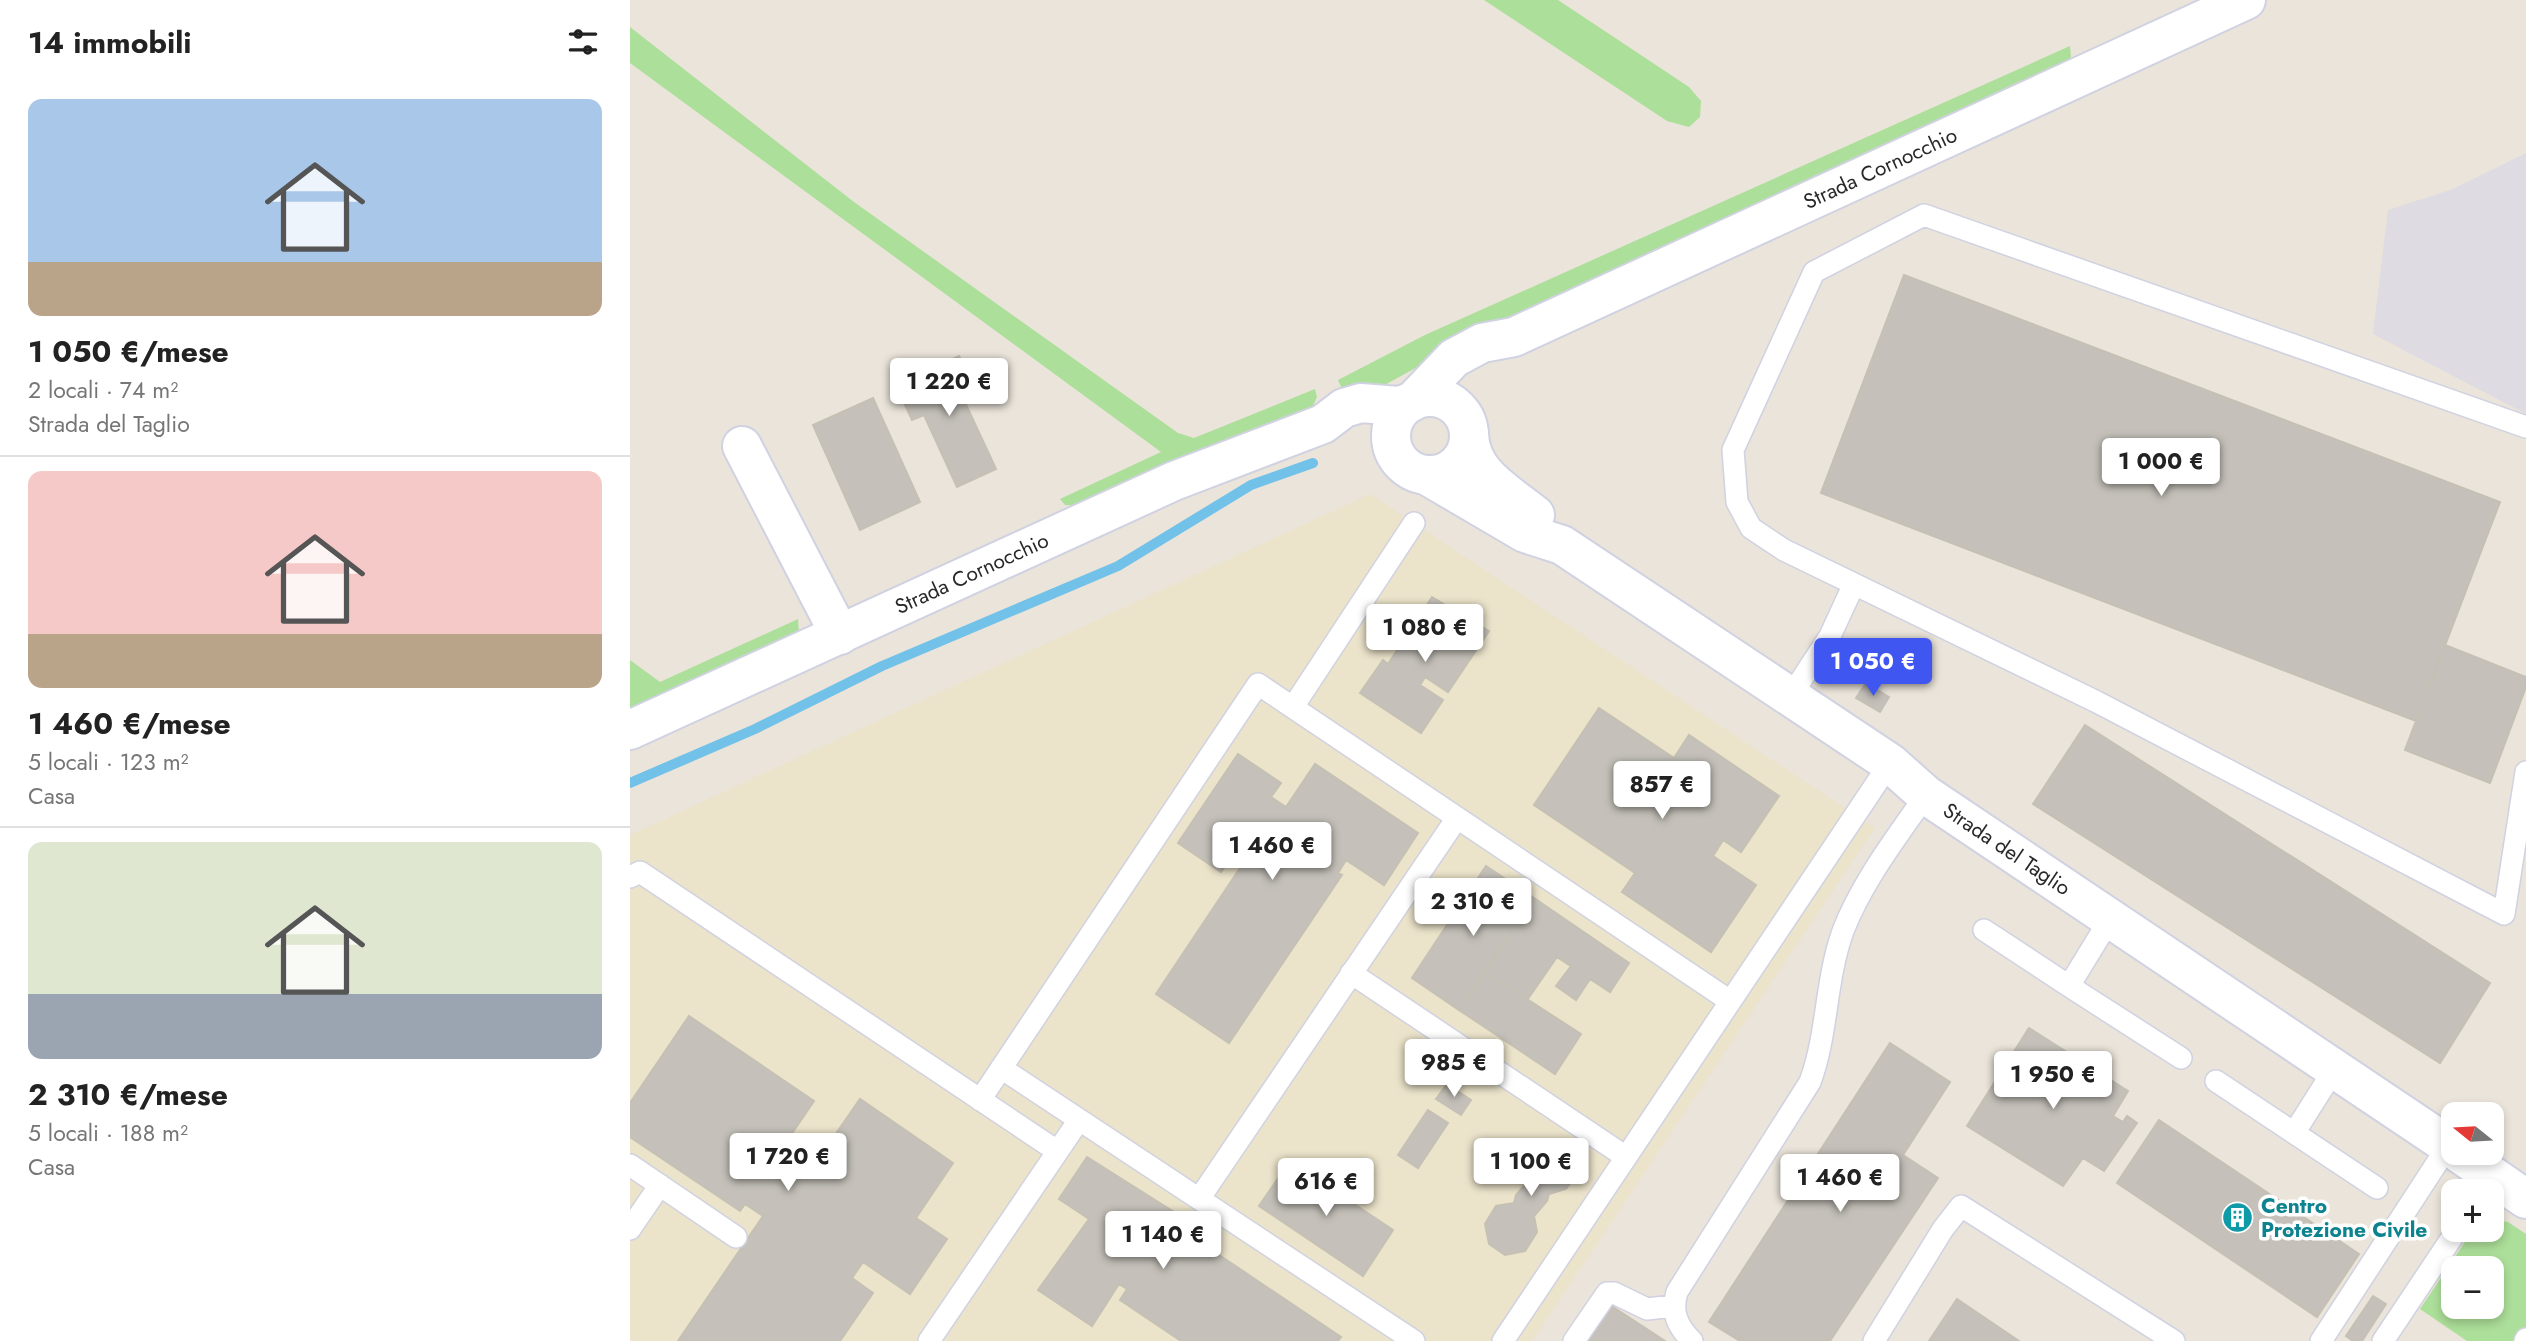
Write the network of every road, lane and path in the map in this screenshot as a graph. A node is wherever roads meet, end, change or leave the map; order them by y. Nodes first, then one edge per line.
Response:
1 (2246, 0) edge
2 (1514, 337) junction
3 (1412, 402) junction
4 (1319, 425) junction
5 (1467, 427) junction
6 (2526, 427) edge
7 (742, 446) dead end
8 (1411, 465) junction
9 (1414, 523) dead end
10 (1562, 545) junction
11 (1854, 584) junction
12 (840, 635) junction
13 (1790, 697) junction
14 (1293, 707) junction
15 (630, 730) edge
16 (1889, 763) junction
17 (2526, 772) edge
18 (1926, 795) junction
19 (1457, 818) junction
20 (630, 877) edge
21 (2110, 919) junction
22 (1984, 930) dead end
23 (1351, 973) junction
24 (2069, 986) junction
25 (1730, 1001) junction
26 (2181, 1058) dead end
27 (1001, 1068) junction
28 (2334, 1070) junction
29 (2216, 1081) dead end
30 (980, 1100) junction
31 (1079, 1120) junction
32 (2294, 1133) junction
33 (2441, 1140) edge
34 (1057, 1152) junction
35 (1626, 1157) junction
36 (630, 1165) edge
37 (2442, 1166) edge
38 (2471, 1166) edge
39 (2483, 1179) edge
40 (660, 1185) junction
41 (2377, 1188) dead end
42 (2504, 1190) edge
43 (1199, 1199) junction
44 (2526, 1199) edge
45 (630, 1229) edge
46 (736, 1237) dead end
47 (2449, 1242) edge
48 (1673, 1306) junction
49 (929, 1341) edge
50 (1414, 1341) edge
51 (1503, 1341) edge
52 (1574, 1341) edge
53 (1692, 1341) edge
54 (1874, 1341) edge
55 (2174, 1341) edge
56 (2321, 1341) edge
57 (2383, 1341) edge

1 - 2 street, Strada Cornocchio
2 - 3 street, Strada Cornocchio
2 - 5 street, Strada Cornocchio
3 - 4 street, Strada Cornocchio
3 - 5 street, Strada Cornocchio
3 - 8 street, Strada Cornocchio
4 - 8 street
4 - 12 street, Strada Cornocchio
5 - 8 street, Strada Cornocchio
5 - 10 street, Strada del Taglio
6 - 11 lane
7 - 12 street
8 - 10 street, Strada del Taglio
9 - 14 lane
10 - 13 street, Strada del Taglio
11 - 13 lane
11 - 17 lane
12 - 15 street, Strada Cornocchio
13 - 16 street, Strada del Taglio
14 - 19 lane
14 - 27 lane
16 - 18 street, Strada del Taglio
16 - 25 lane
18 - 21 street, Strada del Taglio
18 - 48 lane
19 - 23 lane
19 - 25 lane
20 - 30 lane
21 - 24 lane
21 - 28 street, Strada del Taglio
22 - 24 lane
23 - 35 lane
23 - 43 lane
24 - 26 lane
25 - 35 lane
27 - 30 lane
27 - 31 lane
28 - 32 lane
28 - 33 street, Strada del Taglio
29 - 32 lane
30 - 34 lane
31 - 34 lane
31 - 43 lane
32 - 41 lane
34 - 49 lane
35 - 51 lane
36 - 40 lane
37 - 56 lane
38 - 39 street, Strada del Taglio
40 - 45 lane
40 - 46 lane
42 - 44 street, Strada del Taglio
43 - 50 lane
47 - 57 lane
48 - 52 lane
48 - 53 lane
54 - 55 lane

